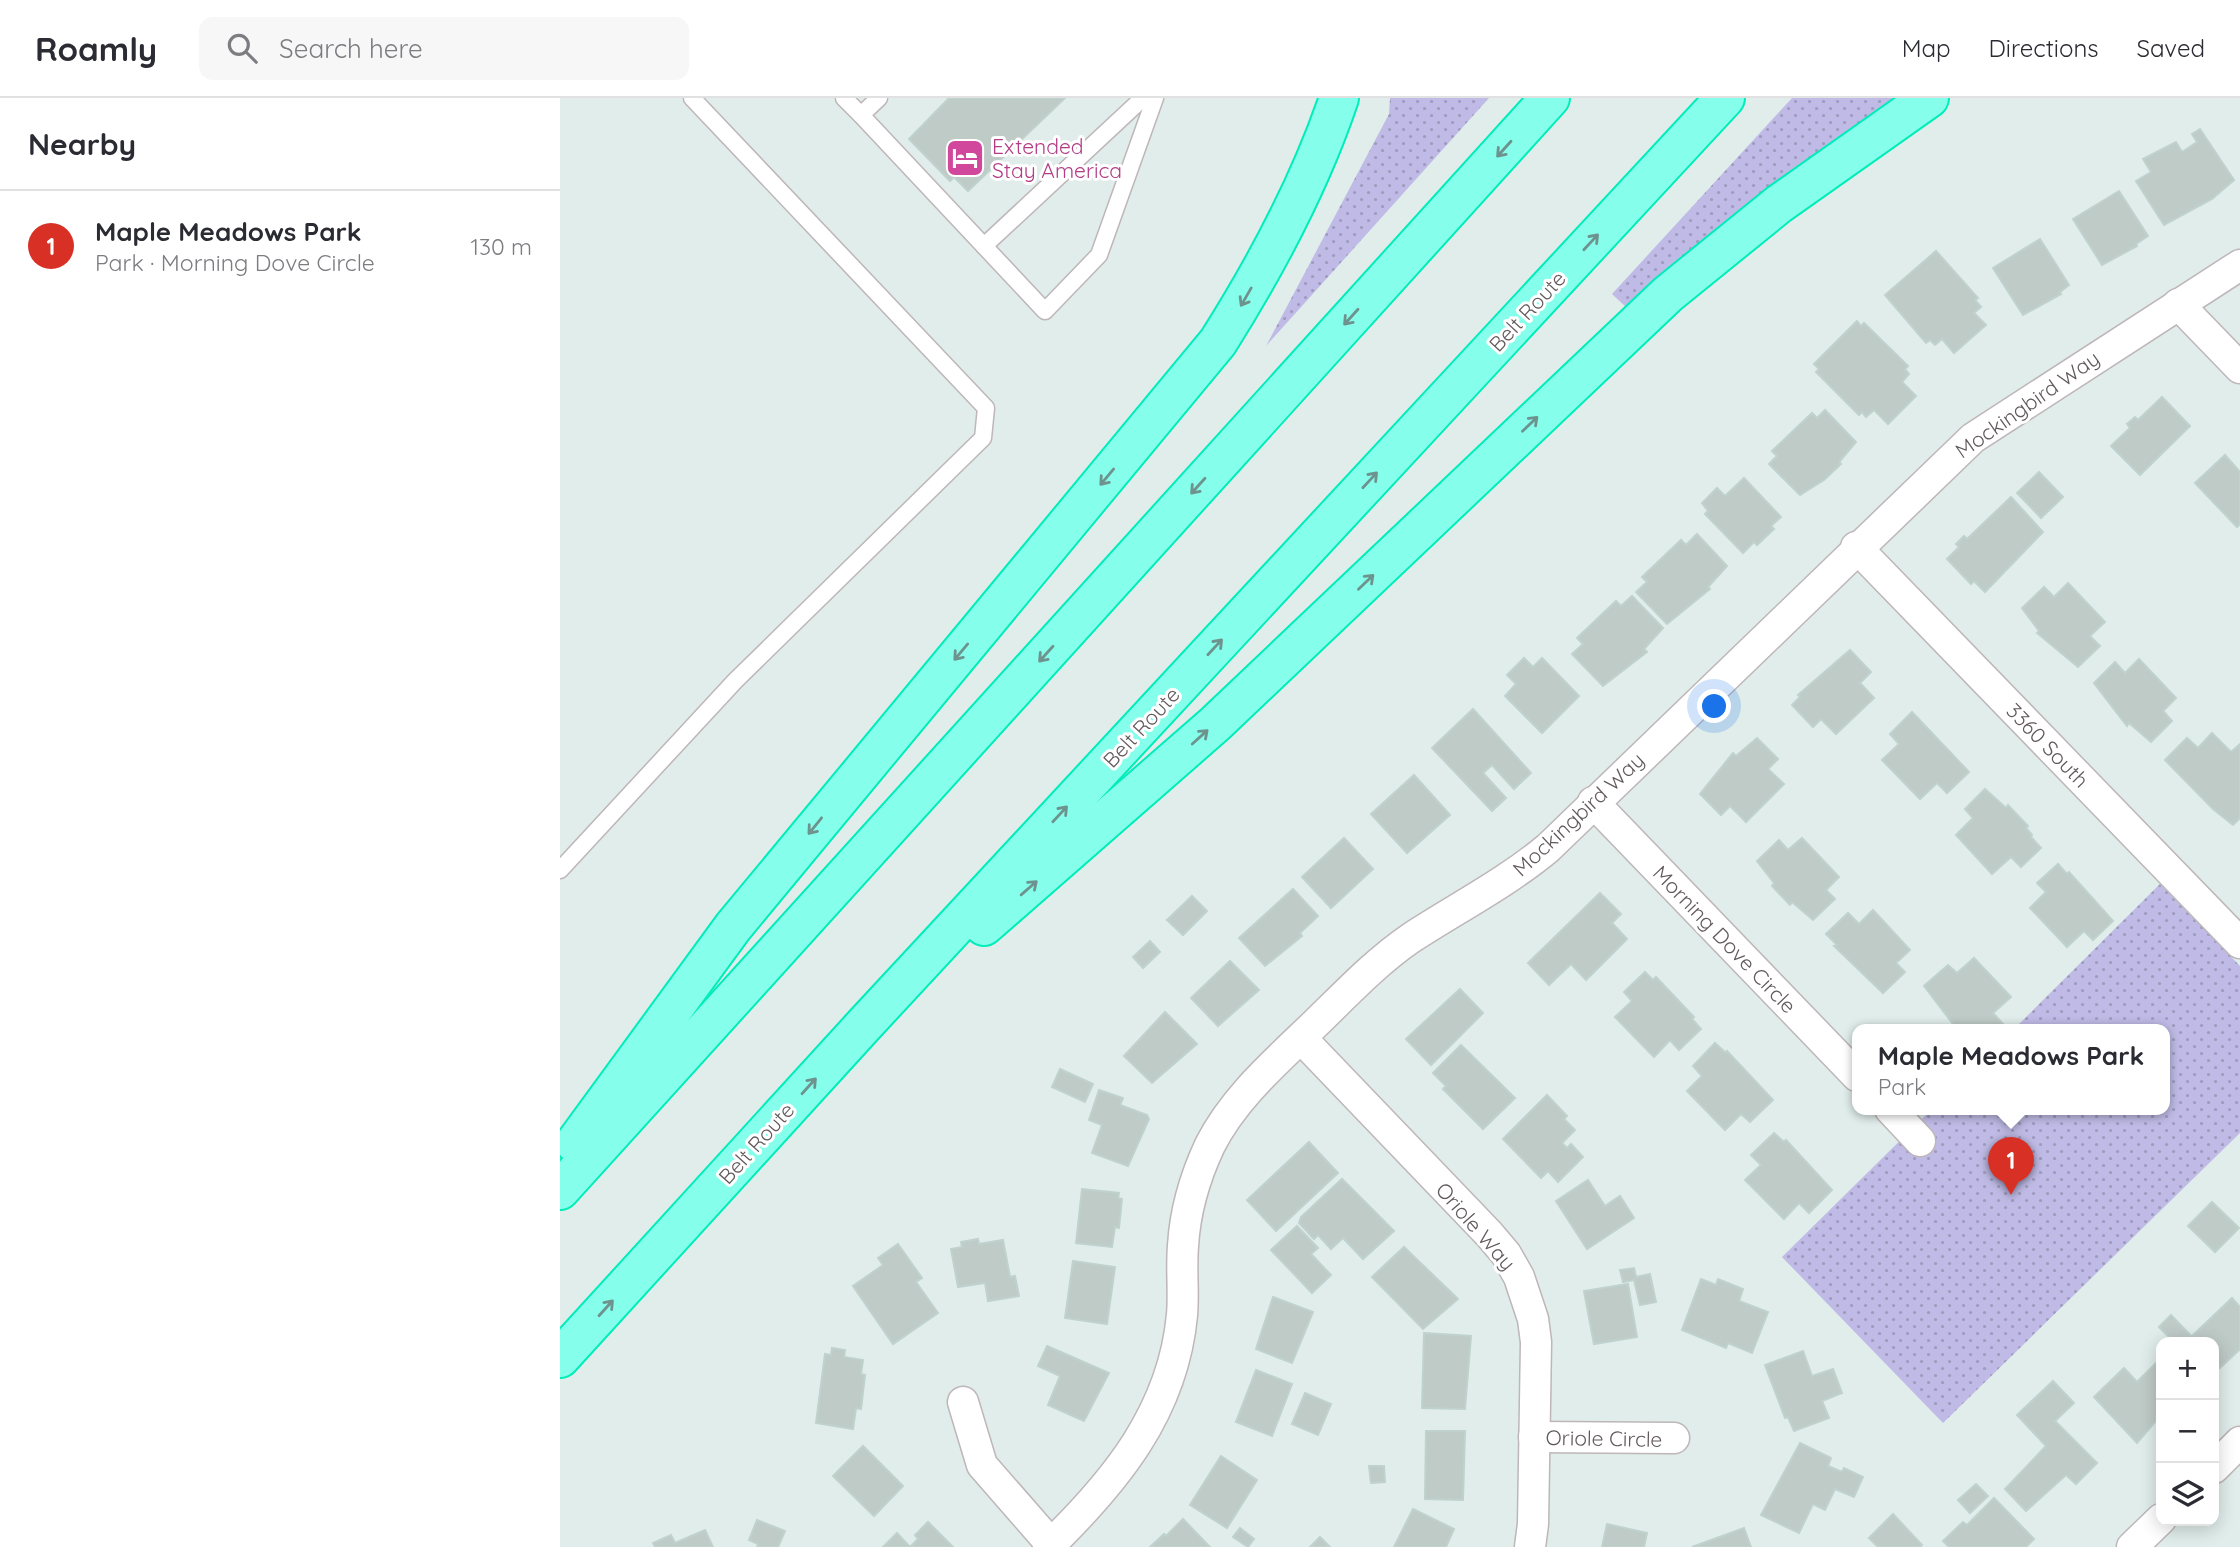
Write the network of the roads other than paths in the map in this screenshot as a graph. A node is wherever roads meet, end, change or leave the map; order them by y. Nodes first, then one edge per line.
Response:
1 (692, 98) edge
2 (844, 98) edge
3 (879, 98) edge
4 (1143, 98) edge
5 (1155, 98) edge
6 (1323, 98) edge
7 (1339, 98) edge
8 (1550, 98) edge
9 (1725, 98) edge
10 (1929, 98) edge
11 (861, 116) junction
12 (1277, 237) junction
13 (984, 246) junction
14 (2240, 265) edge
15 (2178, 304) junction
16 (2240, 368) edge
17 (1856, 547) junction
18 (1593, 802) junction
19 (560, 870) edge
20 (2240, 943) edge
21 (864, 1026) junction
22 (1301, 1038) junction
23 (1852, 1071) edge
24 (1896, 1115) edge
25 (1920, 1141) dead end
26 (560, 1165) edge
27 (560, 1190) edge
28 (560, 1358) edge
29 (963, 1402) dead end
30 (1534, 1437) junction
31 (1674, 1438) dead end
32 (2240, 1442) edge
33 (2219, 1463) edge
34 (2156, 1524) edge
35 (1049, 1546) edge
36 (1530, 1547) edge
37 (2133, 1547) edge

1 - 19 lane
2 - 11 lane
3 - 11 lane
4 - 13 lane
5 - 13 lane
6 - 12 highway
7 - 12 highway
8 -> 27 highway
21 -> 9 highway, Belt Route
21 -> 10 highway
11 - 13 lane
12 -> 26 highway
14 - 15 street, Mockingbird Way
15 - 16 street
15 - 17 street, Mockingbird Way
17 - 18 street, Mockingbird Way
17 - 20 street, 3360 South
18 - 22 street, Mockingbird Way
18 - 23 street, Morning Dove Circle
28 -> 21 highway, Belt Route
22 - 30 street, Oriole Way
22 - 35 street, Mockingbird Way
24 - 25 street
29 - 35 street
30 - 31 street, Oriole Circle
30 - 36 street, Oriole Way
32 - 33 street
34 - 37 street

